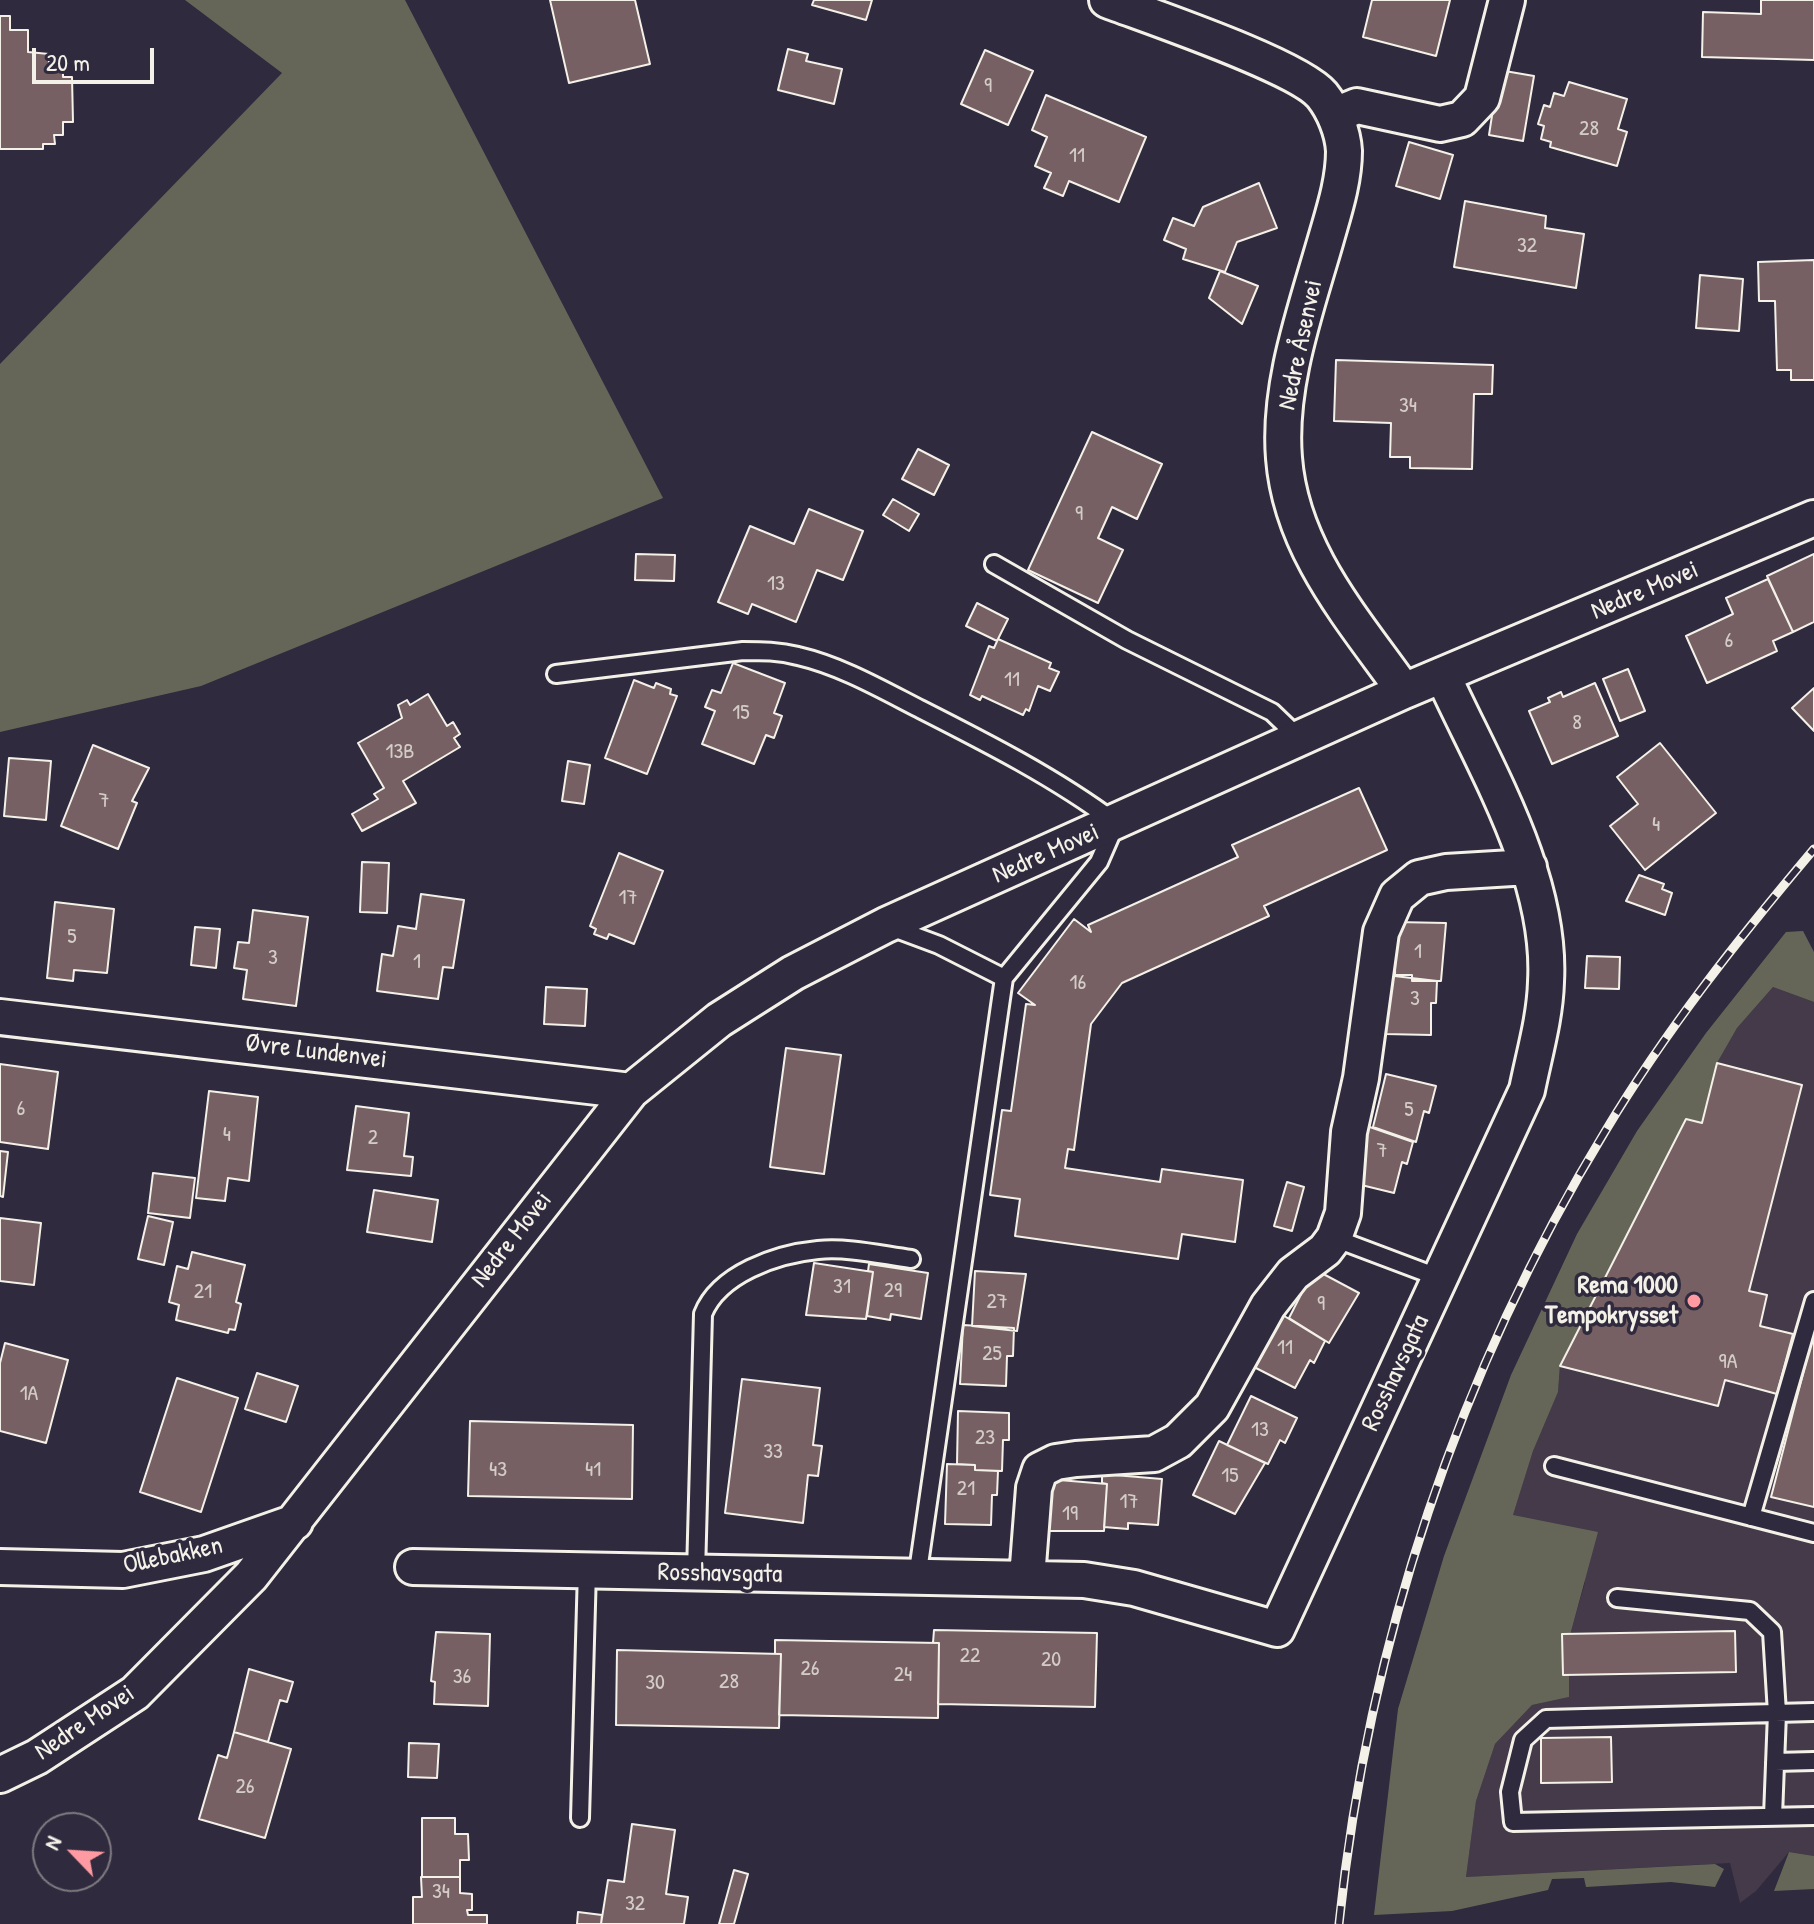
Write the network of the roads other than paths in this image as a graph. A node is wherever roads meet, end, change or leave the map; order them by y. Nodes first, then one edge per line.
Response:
1 (1107, 0) edge
2 (1507, 0) edge
3 (1335, 115) junction
4 (1814, 518) edge
5 (994, 564) dead end
6 (556, 674) dead end
7 (1443, 676) junction
8 (1404, 691) junction
9 (1300, 739) junction
10 (1116, 823) junction
11 (1529, 867) junction
12 (886, 925) junction
13 (1004, 978) junction
14 (0, 1017) edge
15 (631, 1091) junction
16 (1334, 1238) junction
17 (911, 1259) dead end
18 (1440, 1278) junction
19 (1814, 1301) edge
20 (1554, 1466) dead end
21 (1751, 1517) junction
22 (295, 1522) junction
23 (1814, 1533) edge
24 (0, 1567) edge
25 (413, 1567) dead end
26 (587, 1570) junction
27 (696, 1573) junction
28 (917, 1578) junction
29 (1027, 1578) junction
30 (1617, 1598) dead end
31 (1814, 1712) edge
32 (1777, 1713) junction
33 (1814, 1761) edge
34 (1775, 1762) junction
35 (0, 1775) edge
36 (1773, 1816) junction
37 (1814, 1816) edge
38 (580, 1818) dead end

1 - 3 street, Nedre Åsenvei
2 - 3 street
3 - 8 street, Nedre Åsenvei
4 - 7 street, Nedre Movei
5 - 9 lane
6 - 10 lane, Nedre Movei
7 - 8 street, Nedre Movei
7 - 11 street, Rosshavsgata
8 - 9 street, Nedre Movei
9 - 10 street, Nedre Movei
10 - 12 street, Nedre Movei
10 - 13 lane
11 - 16 street
11 - 18 street, Rosshavsgata
12 - 13 lane
12 - 15 street, Nedre Movei
13 - 28 lane
14 - 15 street, Øvre Lundenvei
15 - 22 street, Nedre Movei
16 - 18 lane
16 - 29 street
17 - 27 lane
18 - 29 street, Rosshavsgata
19 - 21 lane
20 - 21 lane
21 - 23 lane
22 - 24 street, Ollebakken
22 - 35 street, Nedre Movei
25 - 26 street, Rosshavsgata
26 - 27 street, Rosshavsgata
26 - 38 lane
27 - 28 street, Rosshavsgata
28 - 29 street, Rosshavsgata
30 - 32 lane
31 - 32 lane
32 - 34 lane
32 - 36 lane
33 - 34 lane
34 - 36 lane
36 - 37 lane

